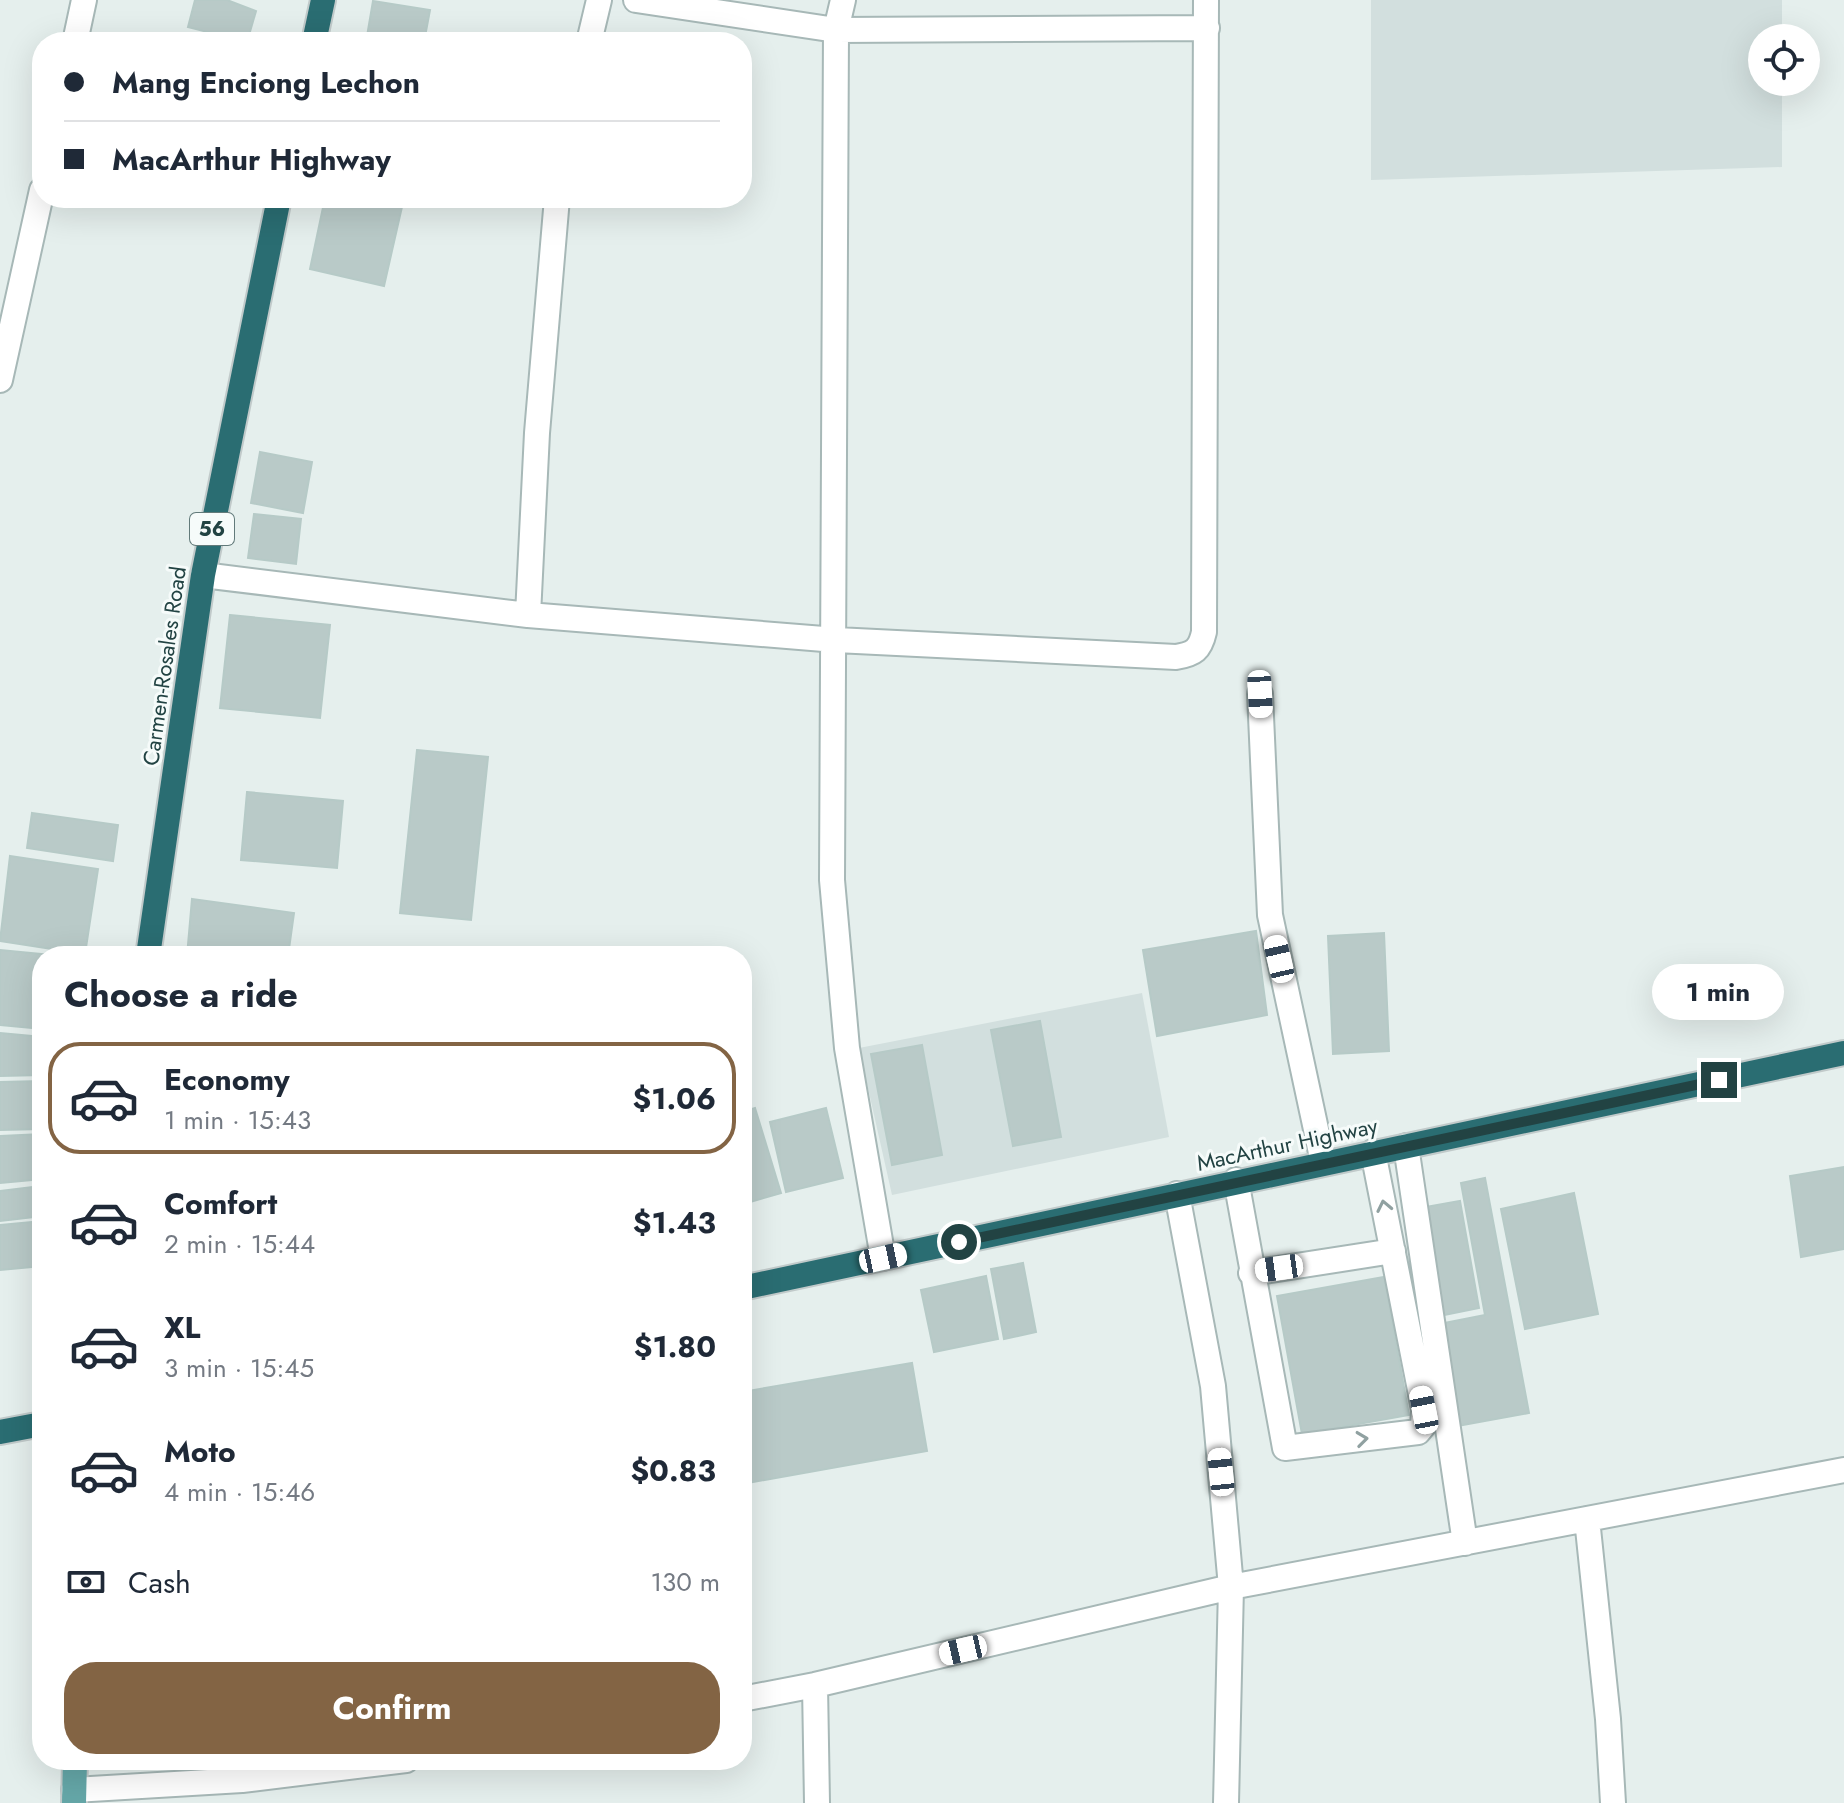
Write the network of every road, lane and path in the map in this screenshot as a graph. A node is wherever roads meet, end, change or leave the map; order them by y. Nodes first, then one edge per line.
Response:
1 (84, 0) edge
2 (323, 0) edge
3 (599, 0) edge
4 (636, 0) edge
5 (843, 0) edge
6 (1206, 0) edge
7 (1207, 28) junction
8 (836, 30) junction
9 (77, 32) edge
10 (316, 32) edge
11 (591, 32) edge
12 (38, 208) edge
13 (277, 208) edge
14 (556, 208) edge
15 (0, 380) edge
16 (203, 575) junction
17 (528, 615) junction
18 (836, 640) junction
19 (1260, 694) dead end
20 (149, 946) edge
21 (1844, 1053) edge
22 (1406, 1146) junction
23 (1373, 1152) junction
24 (1323, 1162) junction
25 (1236, 1180) junction
26 (1177, 1194) junction
27 (1393, 1251) junction
28 (883, 1258) junction
29 (1251, 1273) junction
30 (752, 1286) edge
31 (32, 1426) edge
32 (0, 1432) edge
33 (1844, 1470) edge
34 (1587, 1519) junction
35 (1465, 1543) junction
36 (1231, 1587) junction
37 (815, 1685) junction
38 (752, 1697) edge
39 (75, 1770) edge
40 (324, 1770) edge
41 (74, 1796) edge
42 (817, 1803) edge
43 (1226, 1803) edge
44 (1613, 1803) edge

1 - 9 street
2 - 10 highway
3 - 11 street
4 - 8 street
5 - 8 street
6 - 7 street
7 - 8 street
7 - 18 street
8 - 18 street
12 - 15 street
13 - 16 highway, Carmen-Rosales Road / 56
14 - 17 street
16 - 17 street
16 - 20 highway, Carmen-Rosales Road / 56
17 - 18 street
18 - 28 street
19 - 24 street
21 - 22 highway, MacArthur Highway
22 - 23 highway, MacArthur Highway
22 - 35 street
23 - 24 highway, MacArthur Highway
27 -> 23 street
24 - 25 highway, MacArthur Highway
25 - 26 highway, MacArthur Highway
25 - 29 street
26 - 28 highway, MacArthur Highway
26 - 36 street
27 - 29 street
29 -> 27 street
28 - 30 highway, MacArthur Highway
31 - 32 highway
33 - 34 street
34 - 35 street
34 - 44 street
35 - 36 street
36 - 37 street
36 - 43 street
37 - 38 street
37 - 42 street
39 - 41 main road
40 - 41 street

